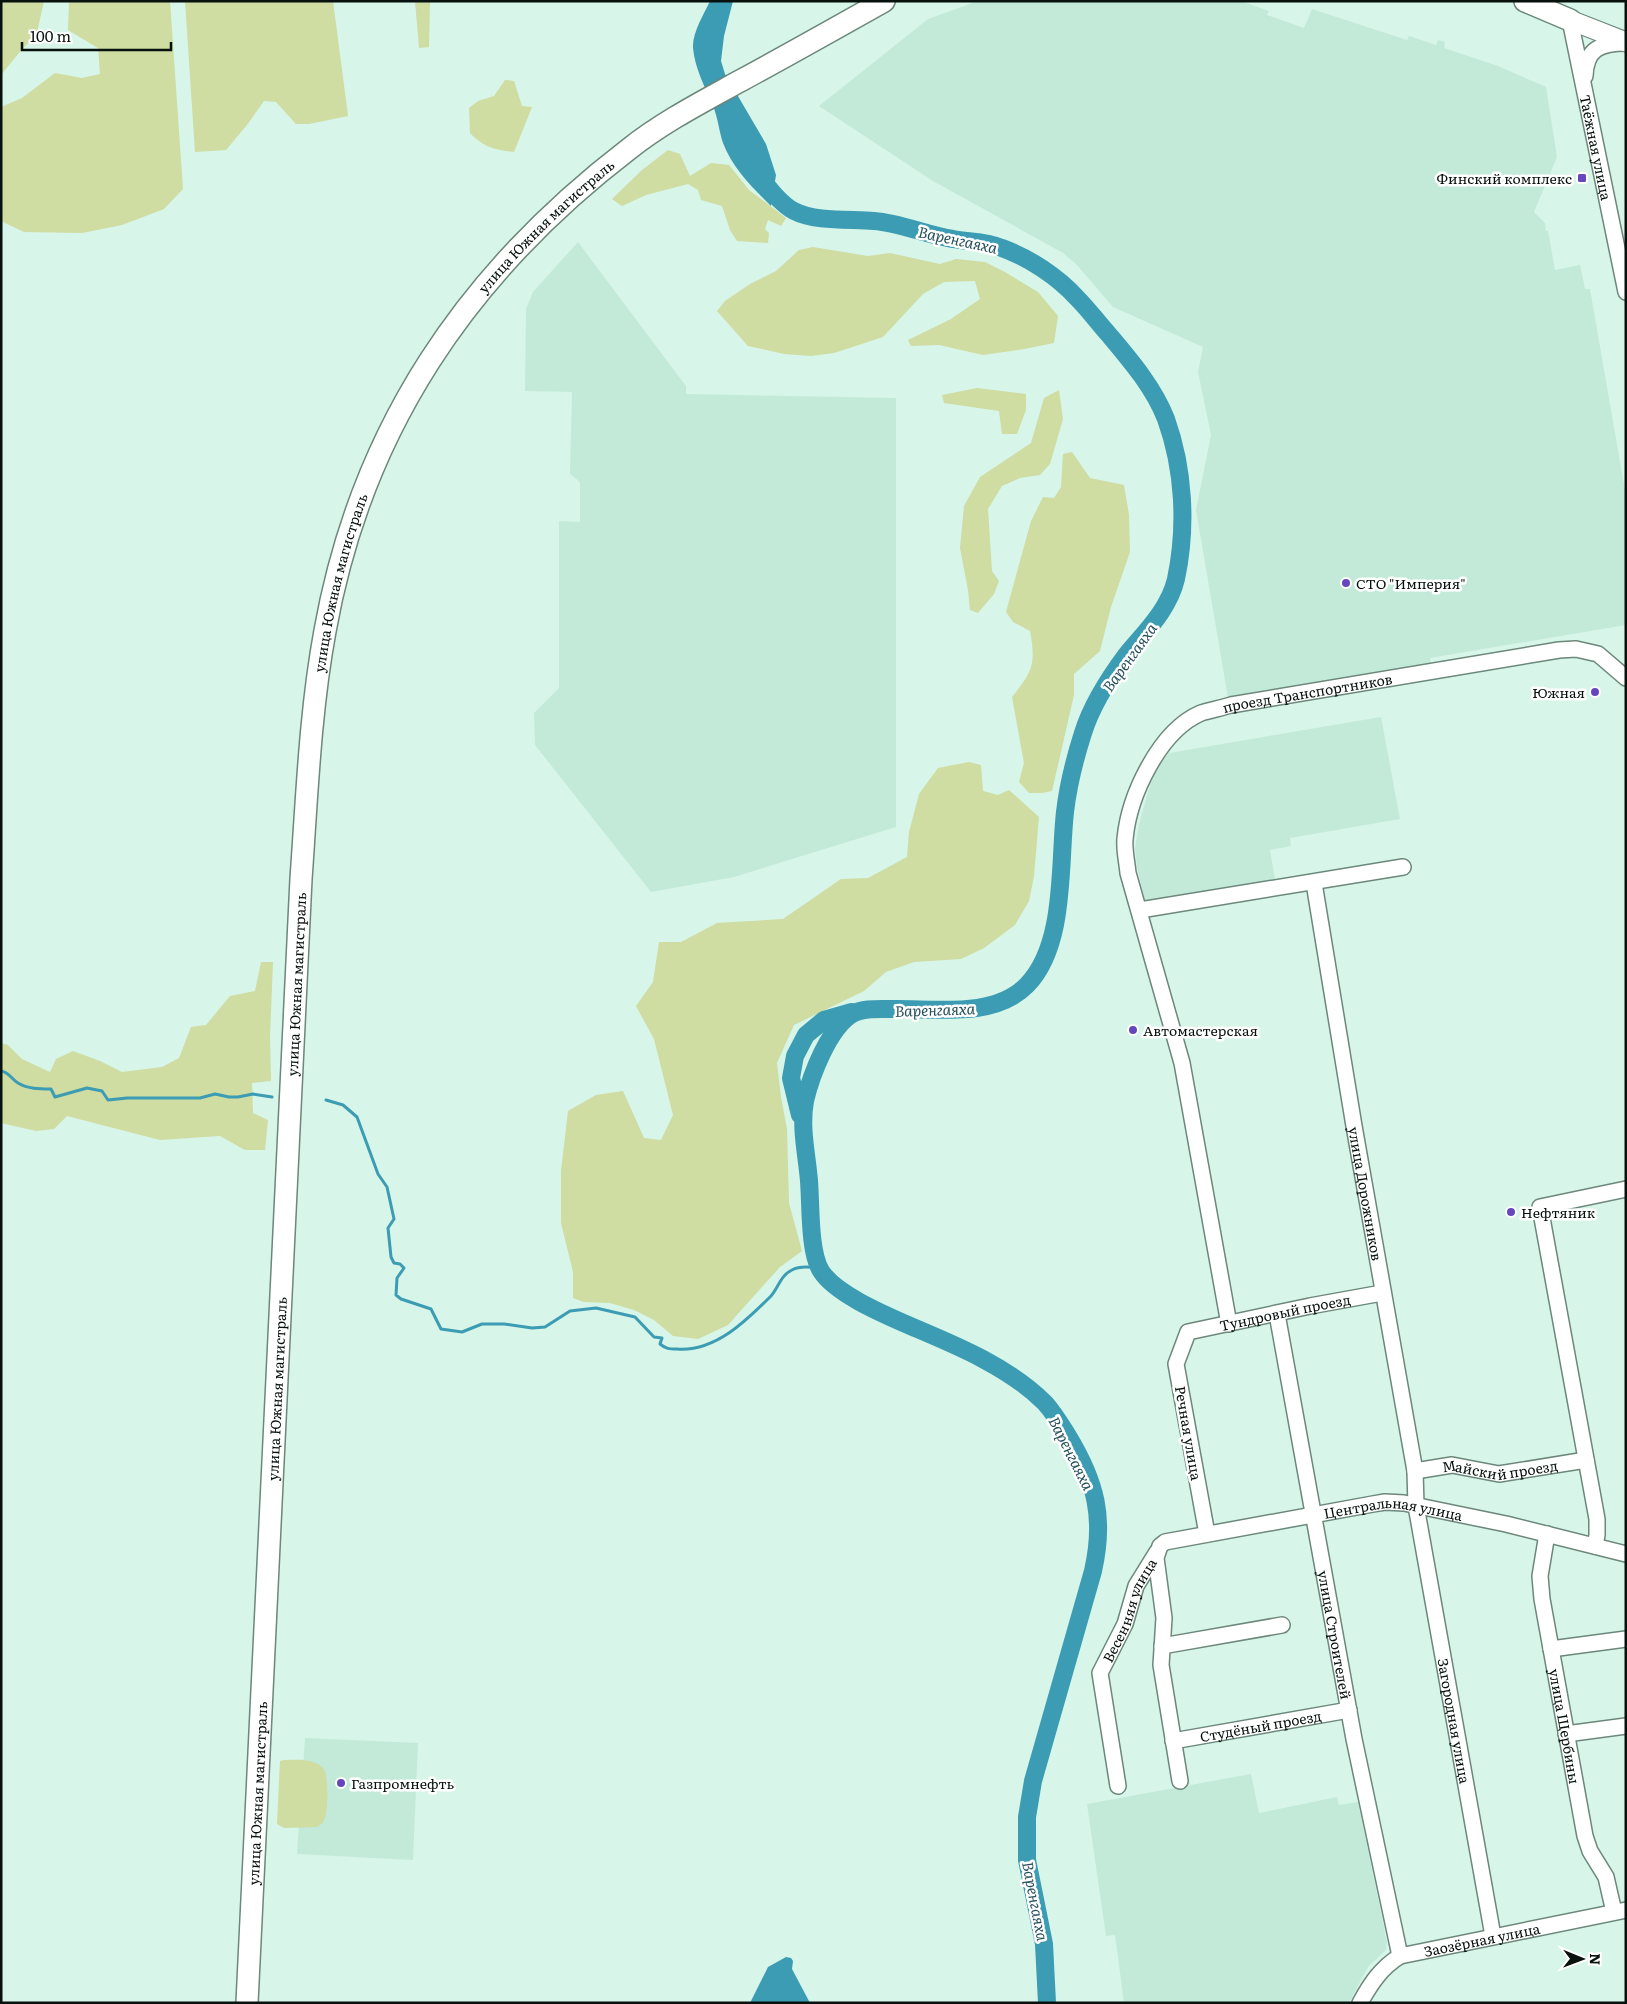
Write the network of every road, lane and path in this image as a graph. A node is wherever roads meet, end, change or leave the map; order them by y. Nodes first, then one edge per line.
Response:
1 (884, 1) edge
2 (1525, 1) edge
3 (1569, 11) edge
4 (1626, 42) edge
5 (1585, 95) junction
6 (1626, 292) edge
7 (1626, 678) edge
8 (1402, 867) dead end
9 (1314, 882) junction
10 (1140, 910) junction
11 (1626, 1190) edge
12 (1382, 1293) junction
13 (1277, 1314) junction
14 (1229, 1324) junction
15 (1188, 1332) joint
16 (1586, 1460) junction
17 (1415, 1470) junction
18 (1416, 1506) junction
19 (1314, 1515) junction
20 (1207, 1534) junction
21 (1547, 1534) junction
22 (1595, 1546) junction
23 (1159, 1549) junction
24 (1626, 1554) edge
25 (1282, 1625) dead end
26 (1626, 1639) edge
27 (1162, 1646) junction
28 (1551, 1649) junction
29 (1349, 1710) junction
30 (1626, 1726) edge
31 (1566, 1734) junction
32 (1173, 1742) junction
33 (1180, 1781) dead end
34 (1118, 1786) dead end
35 (1620, 1911) edge
36 (1493, 1936) junction
37 (1400, 1956) junction
38 (247, 2003) edge
39 (1360, 2003) edge

1 - 38 highway, улица Южная магистраль
2 - 3 highway
3 - 4 main road
3 - 5 street, Таёжная улица
4 - 5 street
5 - 6 street, Таёжная улица
7 - 10 street, проезд Транспортников
8 - 9 street
9 - 10 street
9 - 12 street, улица Дорожников
10 - 14 street, проезд Транспортников
11 - 16 street
12 - 13 street, Тундровый проезд
12 - 17 street, улица Дорожников
13 - 14 street, Тундровый проезд
13 - 19 street, улица Строителей
14 - 15 street, Тундровый проезд
15 - 20 street, Речная улица
16 - 17 street, Майский проезд
16 - 22 street
17 - 18 street, улица Дорожников
18 - 19 street, Центральная улица
18 - 21 street, Центральная улица
18 - 36 street, Загородная улица
19 - 20 street, Центральная улица
19 - 29 street, улица Строителей
20 - 23 street, Центральная улица
21 - 22 street, Центральная улица
21 - 28 street, улица Щербины
22 - 24 street, Центральная улица
23 - 27 street
23 - 34 street, Весенняя улица
25 - 27 street
26 - 28 street
27 - 32 street
28 - 31 street, улица Щербины
29 - 32 street, Студёный проезд
29 - 37 street, улица Строителей
30 - 31 street
31 - 35 street, улица Щербины
32 - 33 street
35 - 36 street, Заозёрная улица
36 - 37 street, Заозёрная улица
37 - 39 street, Заозёрная улица

